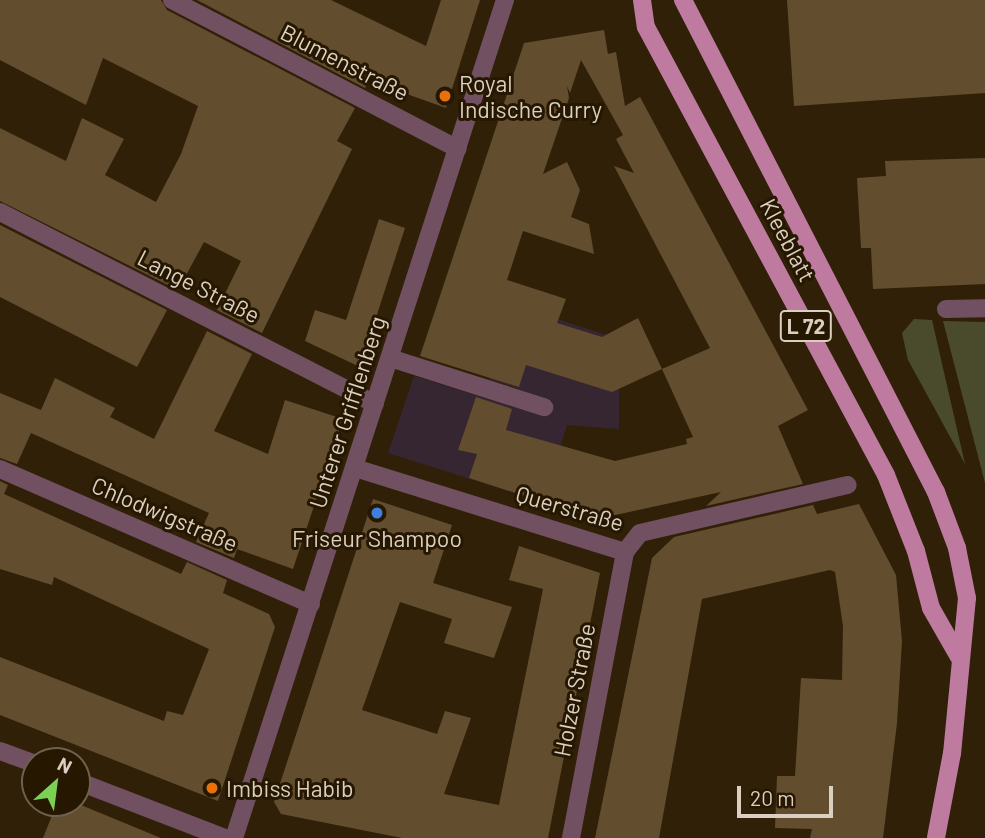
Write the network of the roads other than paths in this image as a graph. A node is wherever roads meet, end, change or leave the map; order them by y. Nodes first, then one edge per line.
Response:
1 (172, 0) edge
2 (505, 0) edge
3 (642, 0) edge
4 (683, 0) edge
5 (458, 149) junction
6 (0, 212) edge
7 (985, 308) edge
8 (946, 309) dead end
9 (390, 358) junction
10 (374, 404) junction
11 (544, 407) dead end
12 (355, 468) junction
13 (0, 469) edge
14 (848, 485) dead end
15 (625, 552) junction
16 (311, 604) junction
17 (959, 657) junction
18 (0, 751) edge
19 (21, 759) edge
20 (91, 786) edge
21 (225, 838) edge
22 (234, 838) edge
23 (571, 838) edge
24 (936, 838) edge

1 - 5 street, Blumenstraße
2 - 5 street, Unterer Grifflenberg
3 - 17 main road, Kleeblatt / L 72
4 - 17 main road, Kleeblatt / L 72
5 - 9 street, Unterer Grifflenberg
6 - 10 street, Lange Straße
7 - 8 street
9 - 10 street, Unterer Grifflenberg
9 - 11 street
10 - 12 street, Unterer Grifflenberg
12 - 15 street, Querstraße
12 - 16 street, Unterer Grifflenberg
13 - 16 street, Chlodwigstraße
14 - 15 street, Querstraße
15 - 23 street, Holzer Straße
16 - 22 street, Unterer Grifflenberg
17 - 24 main road, Kleeblatt / L 72
18 - 19 street
20 - 21 street

